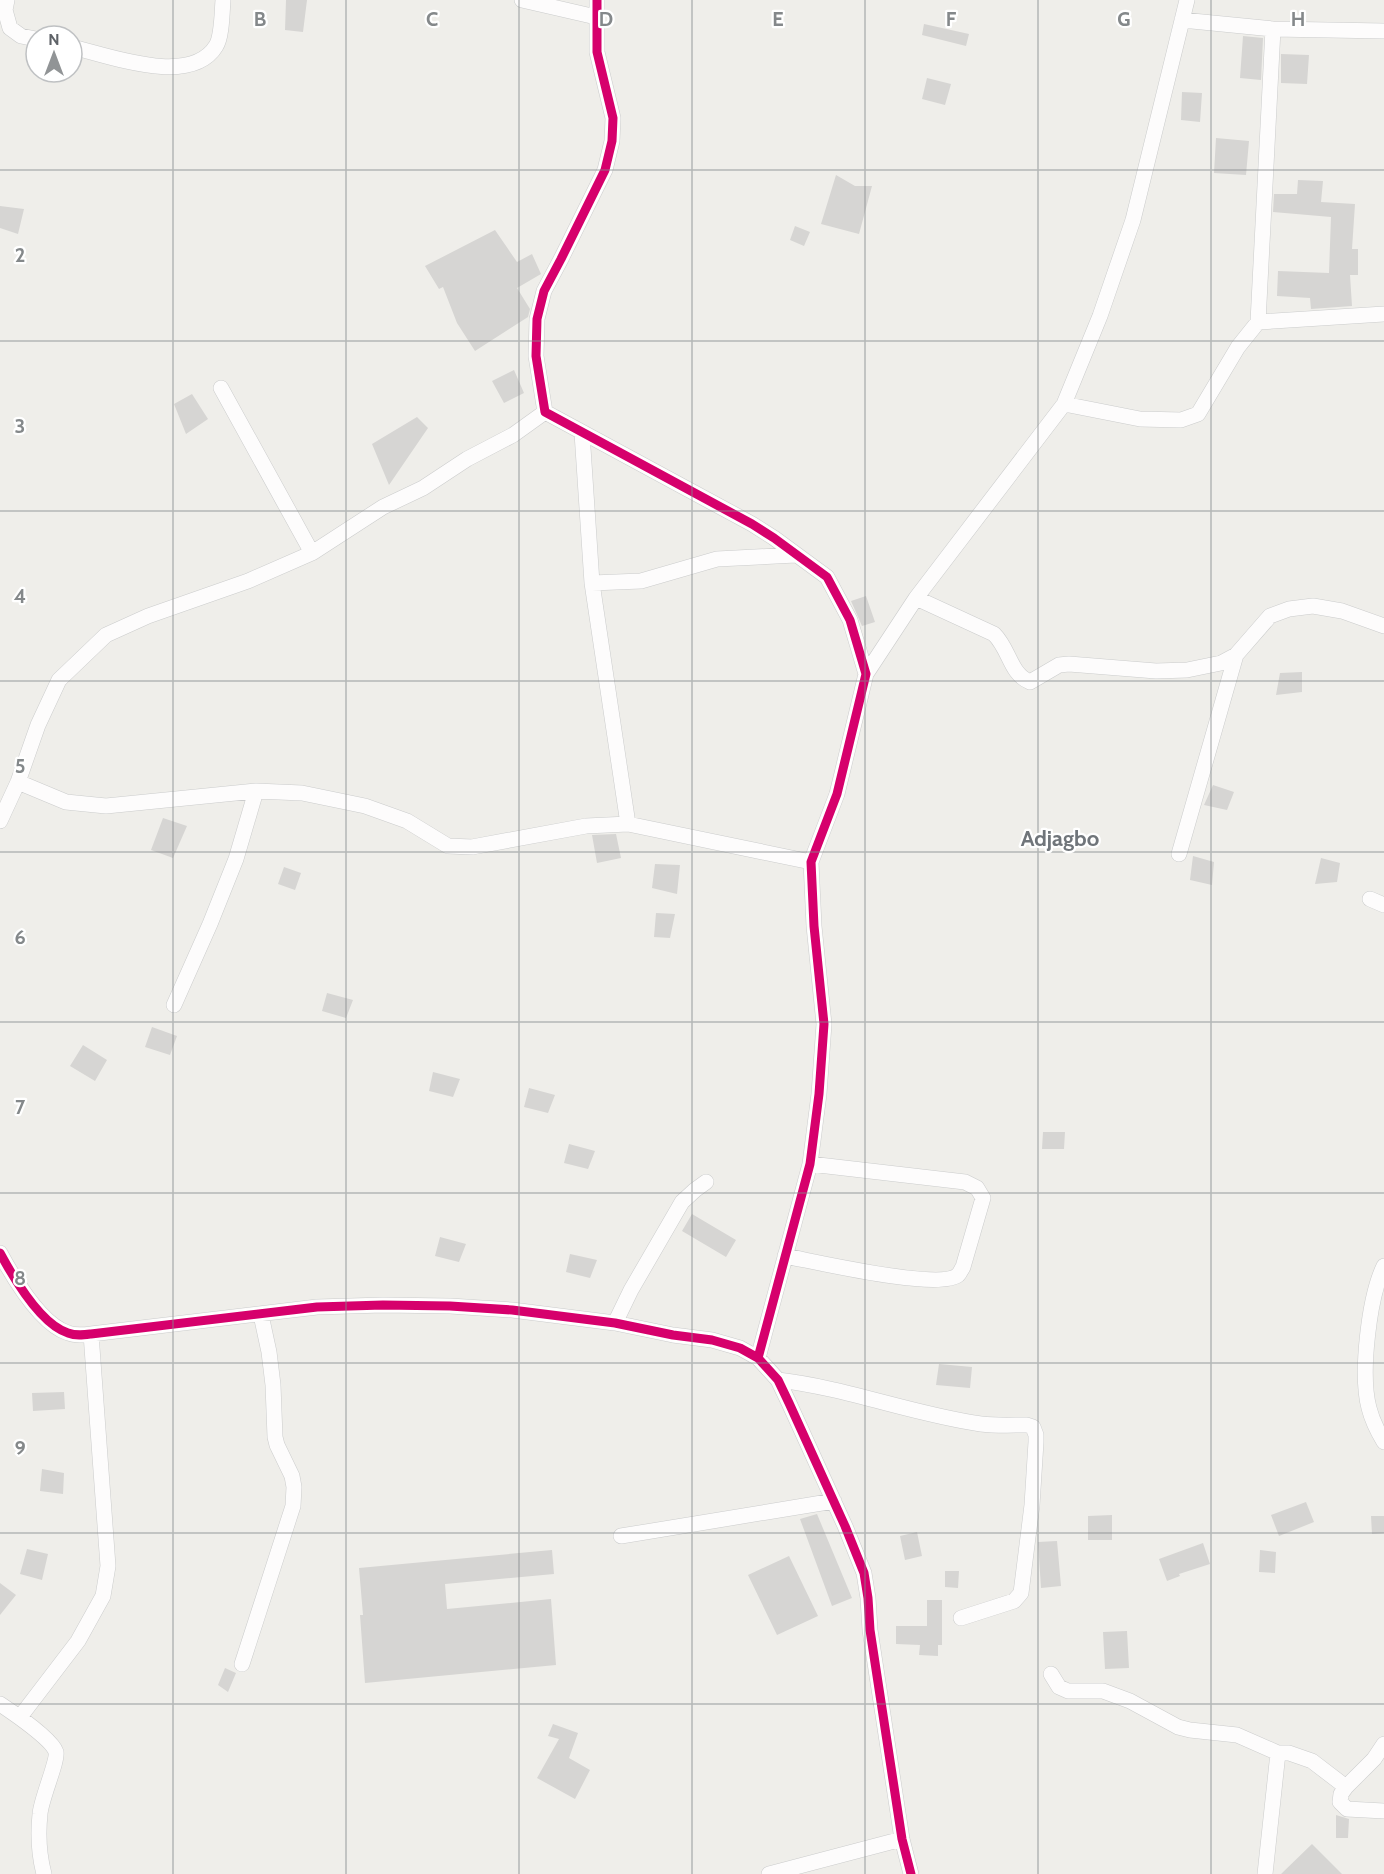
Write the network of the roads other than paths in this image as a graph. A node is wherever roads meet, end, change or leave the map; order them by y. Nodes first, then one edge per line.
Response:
1 (7, 0) edge
2 (223, 0) edge
3 (522, 0) edge
4 (597, 0) edge
5 (1187, 0) edge
6 (596, 17) junction
7 (1182, 20) junction
8 (1273, 29) junction
9 (1384, 31) edge
10 (24, 37) edge
11 (84, 50) edge
12 (1384, 314) edge
13 (1258, 322) junction
14 (221, 388) dead end
15 (1064, 404) junction
16 (545, 412) junction
17 (582, 433) junction
18 (312, 554) junction
19 (796, 555) junction
20 (592, 584) junction
21 (916, 598) junction
22 (1384, 626) edge
23 (1236, 655) junction
24 (866, 674) junction
25 (18, 782) junction
26 (256, 791) junction
27 (0, 821) edge
28 (628, 824) junction
29 (1179, 854) dead end
30 (811, 862) junction
31 (1370, 899) dead end
32 (1384, 905) edge
33 (174, 1005) dead end
34 (810, 1164) junction
35 (706, 1182) dead end
36 (0, 1252) edge
37 (785, 1256) junction
38 (1384, 1266) edge
39 (261, 1315) junction
40 (615, 1323) junction
41 (91, 1334) junction
42 (758, 1358) junction
43 (778, 1380) junction
44 (1384, 1442) edge
45 (834, 1501) junction
46 (621, 1536) dead end
47 (961, 1618) dead end
48 (242, 1664) dead end
49 (1051, 1674) dead end
50 (0, 1704) edge
51 (20, 1717) junction
52 (1384, 1744) edge
53 (1278, 1753) junction
54 (1346, 1788) junction
55 (1384, 1811) edge
56 (902, 1839) junction
57 (44, 1874) edge
58 (769, 1874) edge
59 (911, 1874) edge
60 (1265, 1874) edge

1 - 10 street
2 - 11 street
3 - 6 street
4 - 6 street
5 - 7 street
6 - 16 street
7 - 8 street
7 - 15 street
8 - 9 street
8 - 13 street
12 - 13 street
13 - 15 street
14 - 18 street
15 - 21 street
16 - 17 street
16 - 18 street
17 - 19 street
17 - 20 street
18 - 25 street
19 - 20 street
19 - 24 street
20 - 28 street
21 - 23 street
21 - 24 street
22 - 23 street
23 - 29 street
24 - 30 street
25 - 26 street
25 - 27 street
26 - 28 street
26 - 33 street
28 - 30 street
30 - 34 street
31 - 32 street
34 - 37 street
34 - 37 street
35 - 40 street
36 - 41 street
37 - 42 street
38 - 44 street
39 - 40 street
39 - 41 street
39 - 48 street
40 - 42 street
41 - 51 street
42 - 43 street
43 - 45 street
43 - 47 street
45 - 46 street
45 - 56 street
49 - 53 street
50 - 51 street
51 - 57 street
52 - 54 street
53 - 54 street
53 - 60 street
54 - 55 street
56 - 58 street
56 - 59 street

